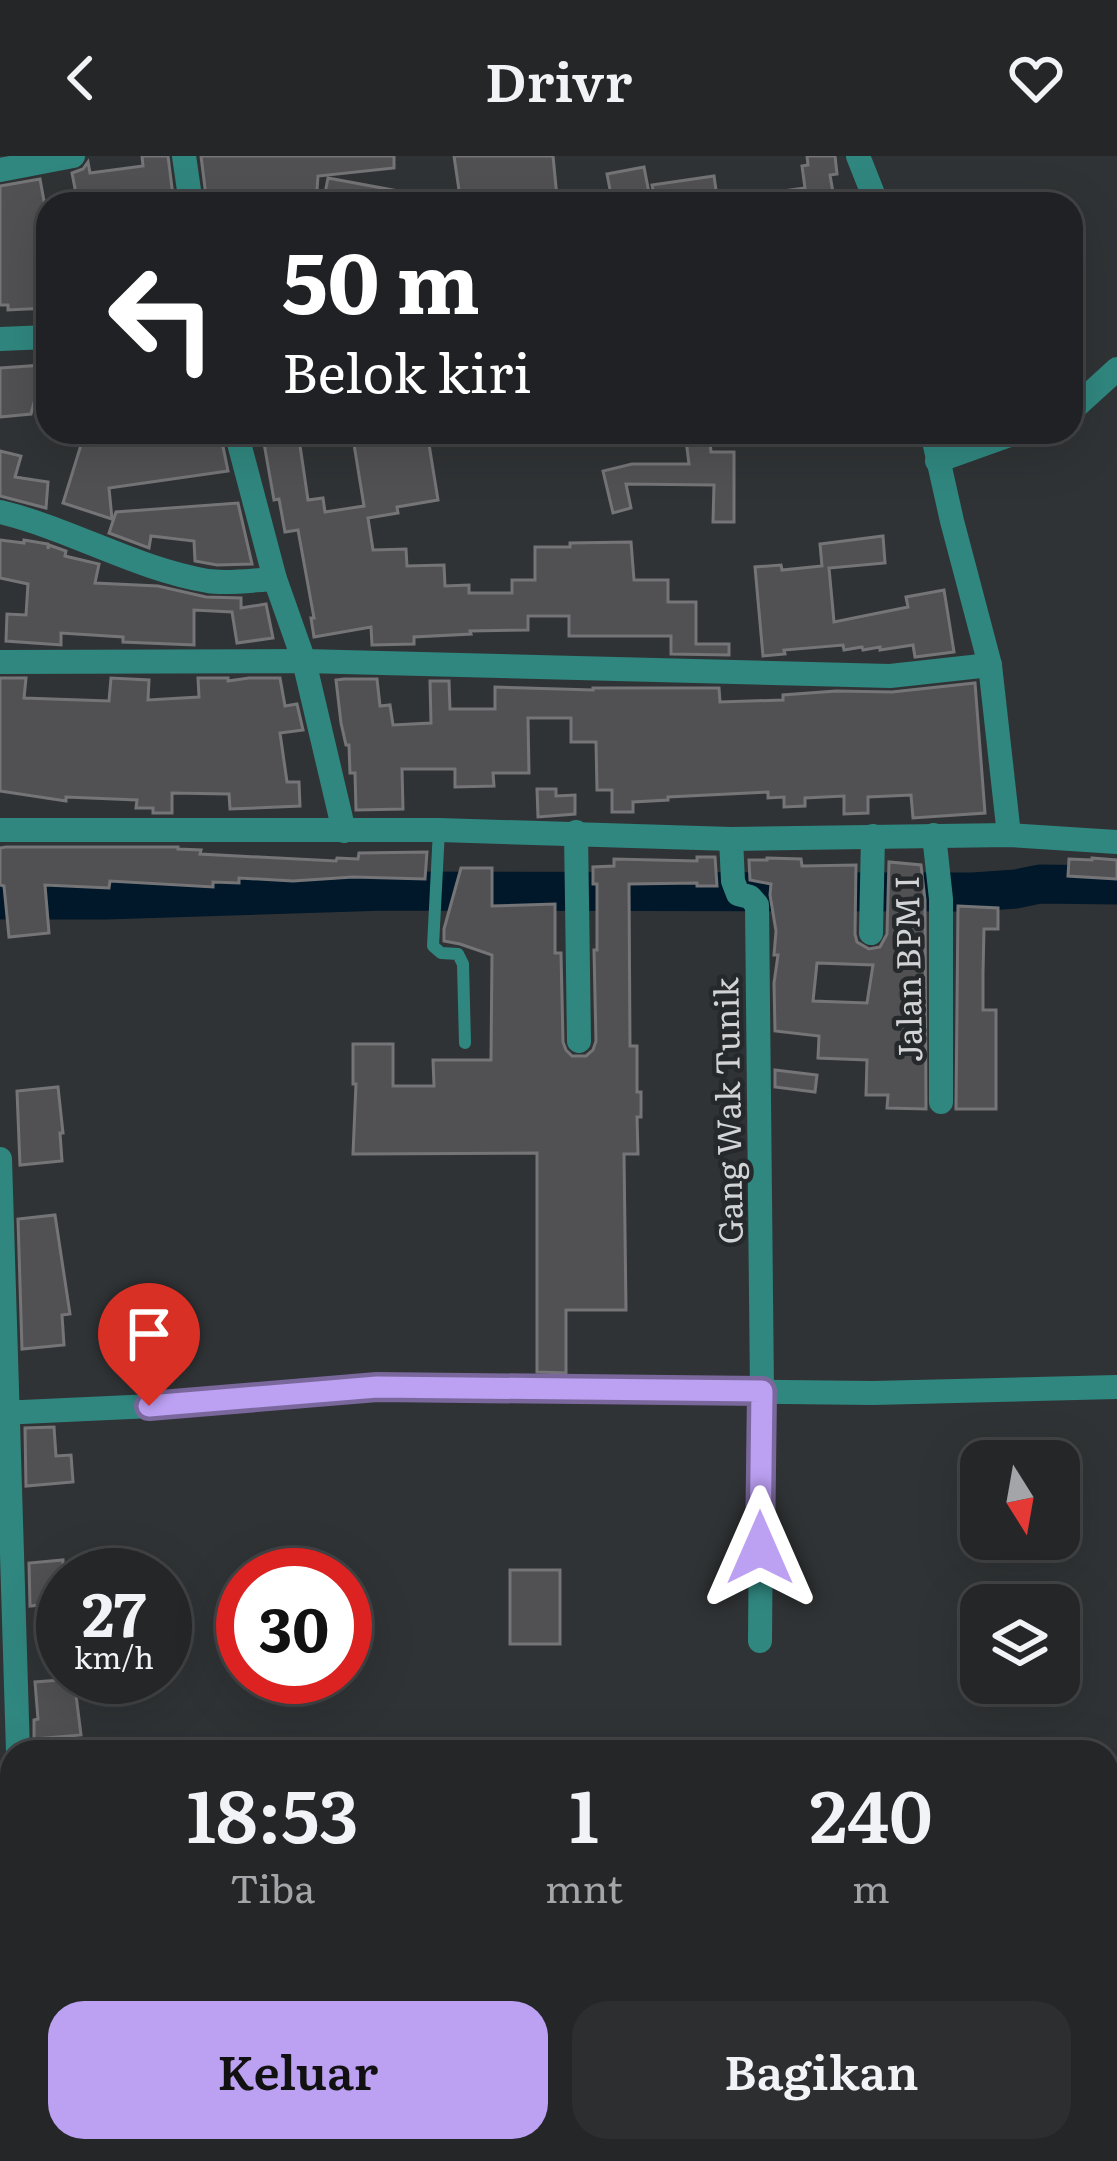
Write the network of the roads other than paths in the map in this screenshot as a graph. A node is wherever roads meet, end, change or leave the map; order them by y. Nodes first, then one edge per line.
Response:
1 (73, 156) edge
2 (184, 156) edge
3 (858, 156) edge
4 (0, 170) edge
5 (189, 192) edge
6 (872, 192) edge
7 (36, 338) edge
8 (0, 339) edge
9 (1117, 369) edge
10 (1083, 400) edge
11 (239, 444) edge
12 (934, 444) edge
13 (983, 444) edge
14 (937, 460) junction
15 (0, 512) edge
16 (275, 579) junction
17 (304, 661) junction
18 (0, 662) edge
19 (990, 665) junction
20 (0, 830) edge
21 (439, 830) junction
22 (344, 831) junction
23 (576, 832) junction
24 (934, 835) junction
25 (1009, 835) junction
26 (873, 836) junction
27 (731, 838) junction
28 (1117, 842) edge
29 (871, 933) dead end
30 (579, 1041) dead end
31 (466, 1043) dead end
32 (940, 1102) dead end
33 (0, 1159) edge
34 (1117, 1387) edge
35 (762, 1399) junction
36 (6, 1417) edge
37 (760, 1641) dead end
38 (18, 1740) edge

1 - 4 street
2 - 5 street
3 - 6 street
7 - 8 street
9 - 10 street
11 - 16 street
12 - 14 street
13 - 14 street
14 - 19 street
15 - 16 street
16 - 17 street
17 - 18 street
17 - 19 street
17 - 22 street
19 - 25 street
20 - 22 street
21 - 22 street
21 - 23 street
21 - 31 lane
23 - 27 street
23 - 30 street
24 - 25 street
24 - 26 street
24 - 32 street, Jalan BPM I
25 - 28 street
26 - 27 street
26 - 29 street
27 - 35 street, Gang Wak Tunik
33 - 36 street
34 - 35 street
35 - 36 street
35 - 37 street
36 - 38 street

